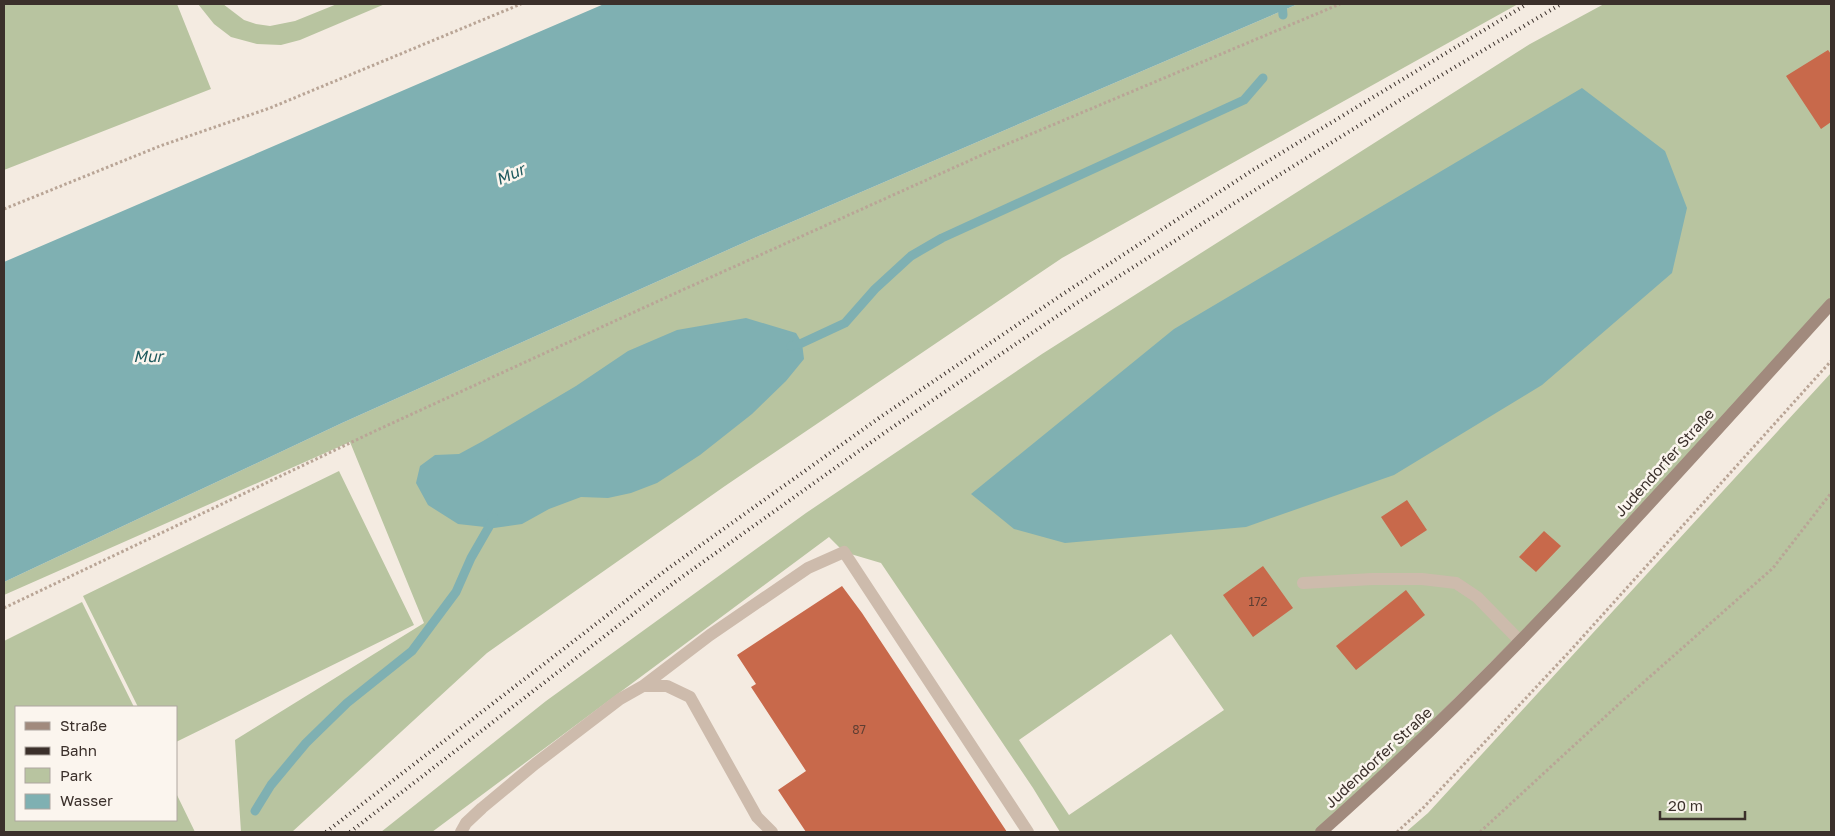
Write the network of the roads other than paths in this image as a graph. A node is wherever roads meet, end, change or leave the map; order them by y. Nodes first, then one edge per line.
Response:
1 (1831, 304) edge
2 (1303, 583) dead end
3 (1520, 641) junction
4 (643, 686) junction
5 (461, 832) edge
6 (772, 832) edge
7 (1028, 832) edge
8 (1320, 832) edge

1 - 3 main road, Judendorfer Straße
2 - 3 lane
3 - 8 main road, Judendorfer Straße
4 - 5 lane
4 - 6 lane
4 - 7 lane

